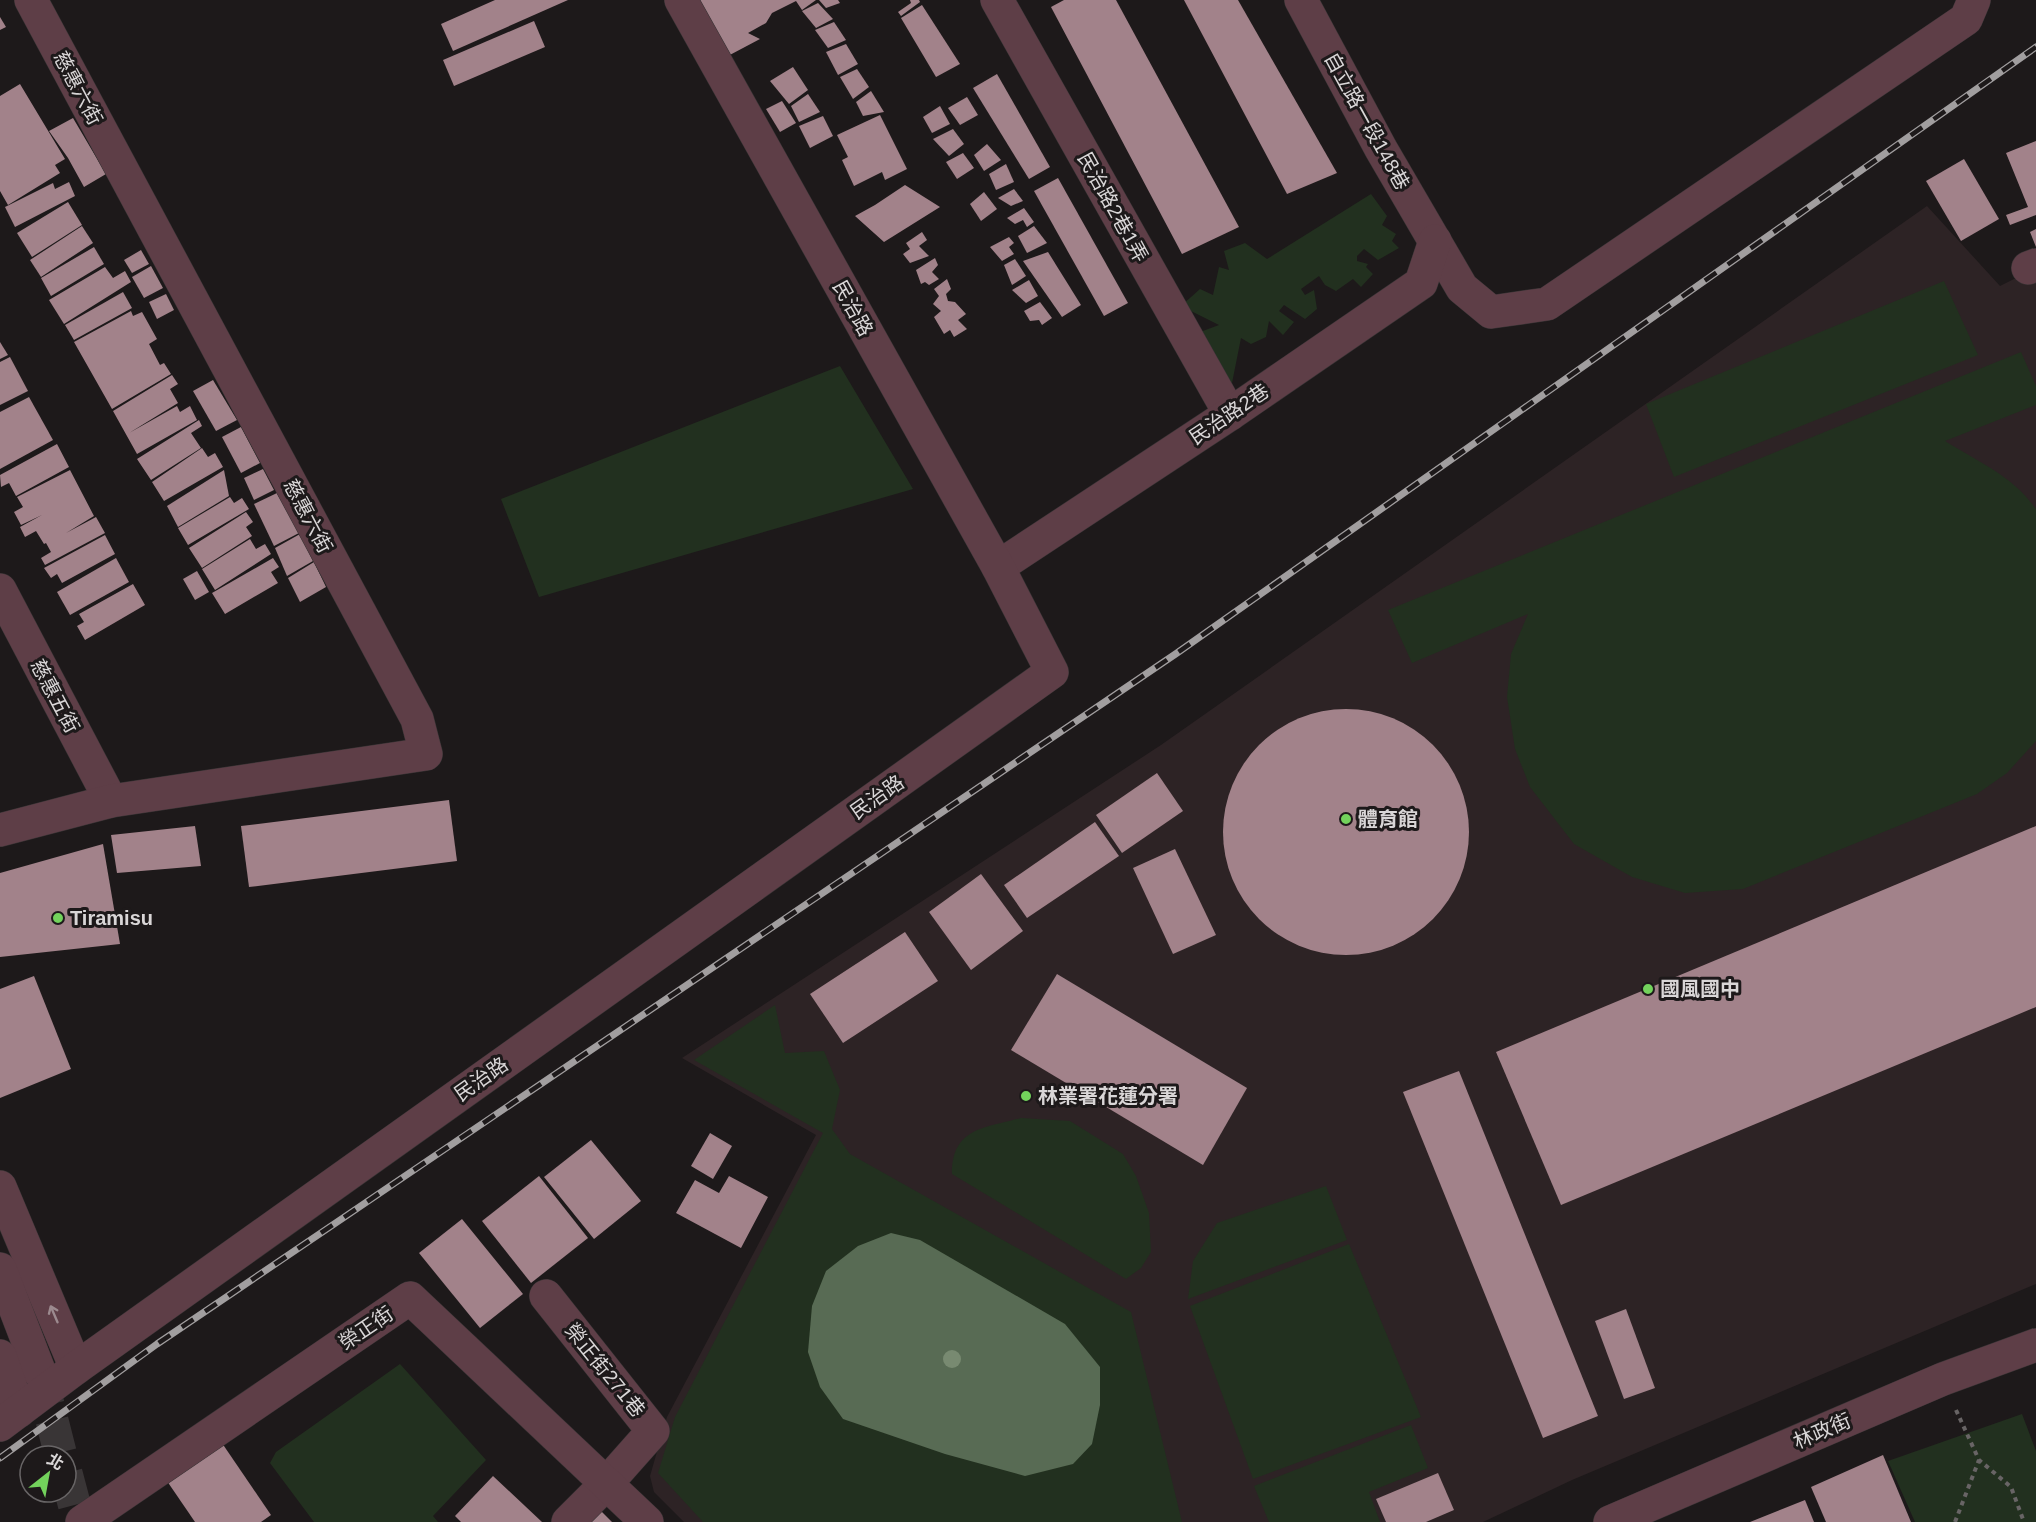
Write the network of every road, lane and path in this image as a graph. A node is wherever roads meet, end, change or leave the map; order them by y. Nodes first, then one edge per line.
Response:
1 (31, 0) edge
2 (681, 0) edge
3 (997, 0) edge
4 (1301, 0) edge
5 (1974, 0) edge
6 (1435, 241) junction
7 (1230, 414) junction
8 (998, 567) junction
9 (0, 590) edge
10 (111, 801) junction
11 (0, 830) edge
12 (0, 1186) edge
13 (0, 1269) edge
14 (546, 1296) dead end
15 (2034, 1351) edge
16 (0, 1356) edge
17 (76, 1368) junction
18 (40, 1373) tunnel mouth
19 (1943, 1379) junction
20 (9, 1418) edge
21 (1978, 1460) junction
22 (606, 1484) junction
23 (98, 1517) edge
24 (568, 1522) edge
25 (647, 1522) edge
26 (1610, 1522) edge
27 (1955, 1522) edge
28 (2024, 1522) edge

1 - 10 street, 慈惠六街
2 - 8 street, 民治路
3 - 7 street, 民治路2巷1弄
4 - 6 street, 自立路一段148巷
5 - 6 street, 自立路一段148巷
6 - 7 street, 民治路2巷
7 - 8 street, 民治路2巷
8 - 17 street, 民治路
9 - 10 street, 慈惠五街
10 - 11 street
17 -> 12 street
13 - 18 street
14 - 22 street, 榮正街271巷
15 - 19 street, 林政街
16 - 20 street
17 - 20 street
19 - 21 path
19 - 26 street, 林政街
21 - 27 path
21 - 28 path
22 - 23 street, 榮正街
22 - 24 street, 榮正街271巷
22 - 25 street, 榮正街

